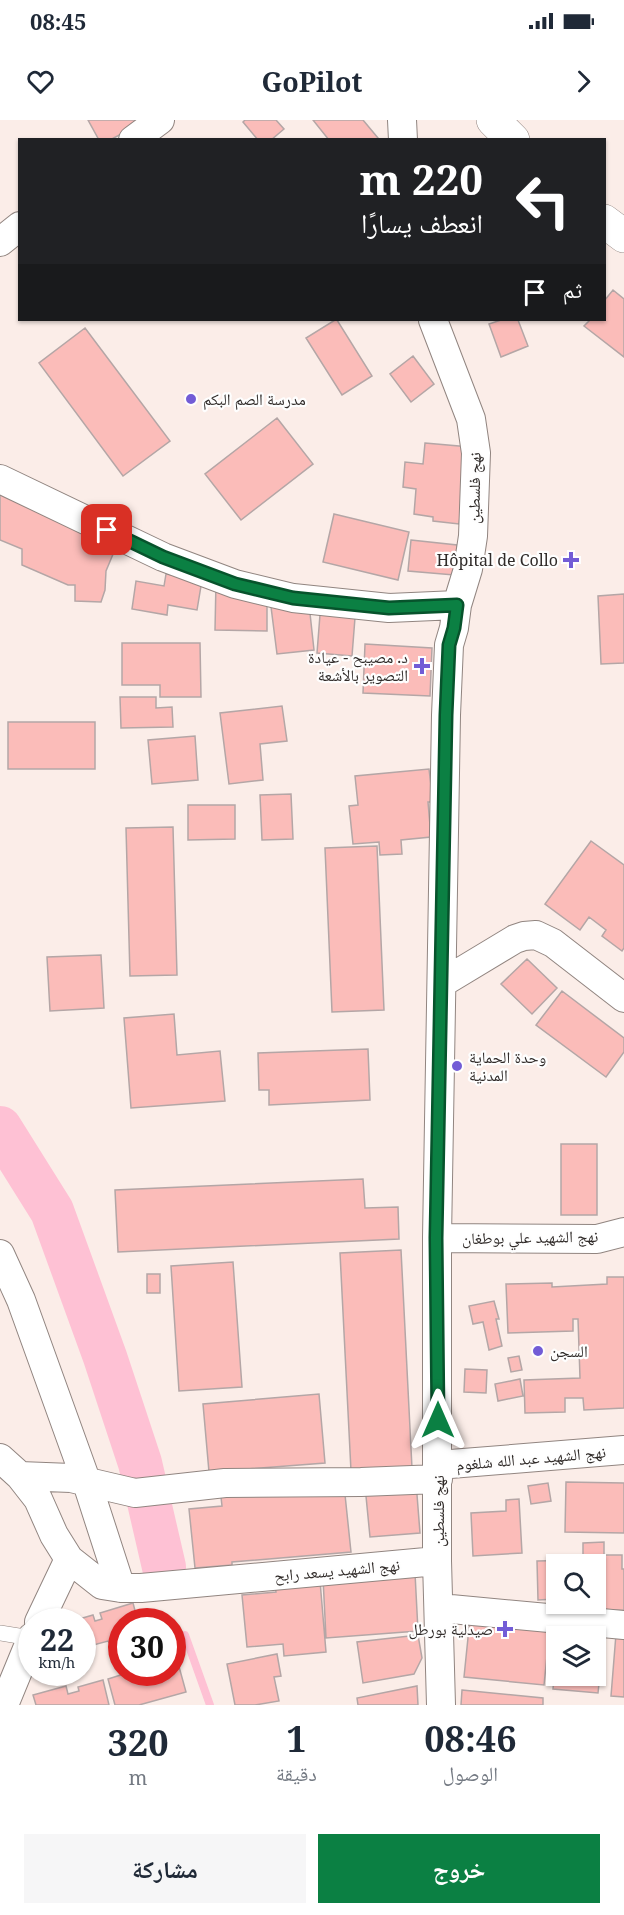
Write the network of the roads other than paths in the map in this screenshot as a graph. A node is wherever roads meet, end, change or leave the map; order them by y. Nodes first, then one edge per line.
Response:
1 (160, 120) edge
2 (402, 120) edge
3 (493, 120) edge
4 (135, 138) edge
5 (403, 138) edge
6 (511, 138) edge
7 (606, 222) edge
8 (18, 228) edge
9 (624, 236) edge
10 (0, 242) edge
11 (434, 321) edge
12 (0, 479) edge
13 (457, 605) junction
14 (442, 983) junction
15 (624, 998) edge
16 (624, 1232) edge
17 (436, 1238) junction
18 (0, 1254) edge
19 (624, 1450) edge
20 (10, 1467) edge
21 (438, 1472) junction
22 (87, 1483) junction
23 (69, 1559) junction
24 (437, 1562) junction
25 (131, 1588) junction
26 (46, 1608) edge
27 (440, 1608) junction
28 (624, 1625) edge
29 (0, 1633) edge
30 (18, 1636) edge
31 (18, 1670) edge
32 (4, 1705) edge
33 (441, 1705) edge

1 - 4 street
2 - 5 street
3 - 6 street
7 - 9 street
8 - 10 street
11 - 13 street, نهج فلسطين
12 - 13 street
13 - 14 street, نهج فلسطين
14 - 15 street
14 - 17 street, نهج فلسطين
16 - 17 street, نهج الشهيد علي بوطغان
17 - 21 street, نهج فلسطين
18 - 22 street
19 - 21 street, نهج الشهيد عبد الله شلغوم
20 - 22 street, نهج الشهيد عبد الله شلغوم
20 - 23 street
21 - 22 street, نهج الشهيد عبد الله شلغوم
21 - 24 street, نهج فلسطين
22 - 25 street
23 - 25 street
23 - 26 street
24 - 25 street, نهج الشهيد يسعد رابح
24 - 27 street, نهج فلسطين
27 - 28 street
27 - 33 street, نهج فلسطين
29 - 30 lane
31 - 32 street

